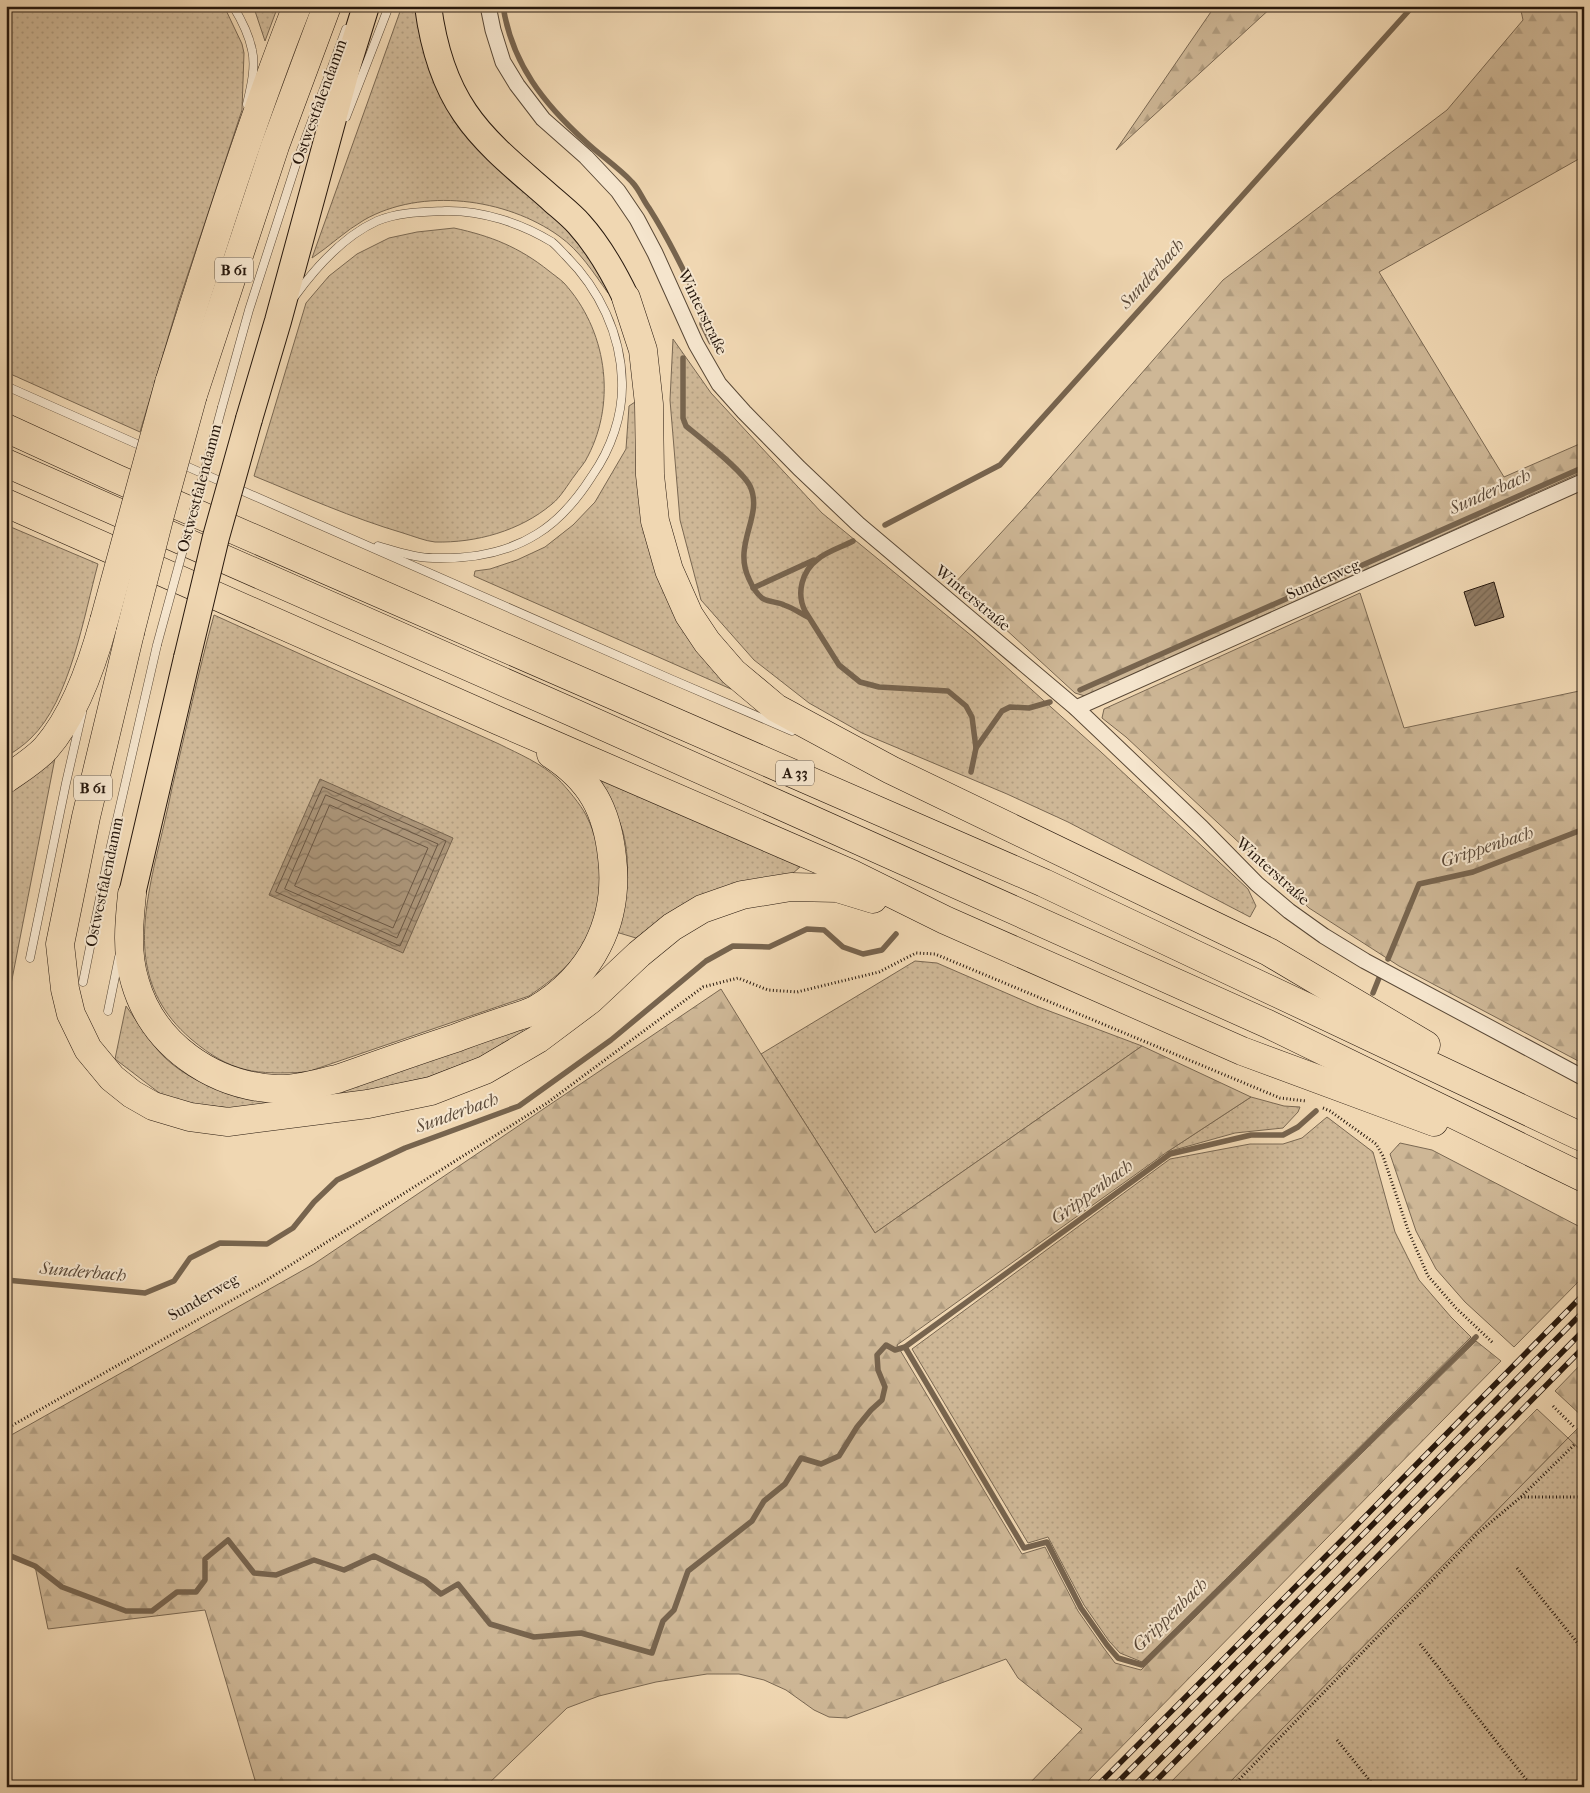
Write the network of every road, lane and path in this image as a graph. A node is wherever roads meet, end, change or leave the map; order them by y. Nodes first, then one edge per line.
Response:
1 (233, 6) edge
2 (297, 6) edge
3 (389, 6) edge
4 (428, 6) edge
5 (488, 6) edge
6 (348, 11) edge
7 (245, 115) dead end
8 (342, 128) dead end
9 (235, 154) dead end
10 (329, 164) dead end
11 (227, 198) junction
12 (626, 298) joint
13 (278, 321) junction
14 (6, 386) edge
15 (6, 428) edge
16 (159, 454) dead end
17 (168, 458) dead end
18 (6, 463) edge
19 (1584, 481) edge
20 (6, 503) edge
21 (347, 537) junction
22 (101, 631) junction
23 (85, 698) dead end
24 (83, 707) dead end
25 (1076, 708) junction
26 (499, 721) junction
27 (796, 732) dead end
28 (822, 742) dead end
29 (891, 770) junction
30 (6, 779) edge
31 (132, 894) junction
32 (946, 920) junction
33 (30, 958) dead end
34 (83, 982) dead end
35 (108, 1011) dead end
36 (1584, 1078) edge
37 (1308, 1101) dead end
38 (1330, 1110) dead end
39 (1580, 1136) edge
40 (1552, 1162) junction
41 (1584, 1178) edge
42 (1493, 1343) dead end
43 (1553, 1406) dead end
44 (6, 1430) edge
45 (1583, 1436) edge
46 (1521, 1497) junction
47 (1584, 1497) edge
48 (1517, 1568) dead end
49 (1420, 1644) dead end
50 (1584, 1651) edge
51 (1337, 1740) dead end
52 (1232, 1787) edge
53 (1375, 1787) edge
54 (1532, 1787) edge

1 - 7 lane
2 - 11 highway
3 - 8 lane
4 - 12 highway
5 - 25 street, Winterstraße
6 - 13 highway
6 - 32 highway, Ostwestfalendamm / B 61, bridge
6 - 34 lane, Ostwestfalendamm / B 61, bridge
9 - 11 lane
10 - 13 lane
11 - 22 highway, bridge
12 - 29 highway
13 - 21 lane
13 - 31 highway, bridge
14 - 16 lane
15 - 39 highway, A 33
17 - 21 lane
18 - 40 highway, A 33
19 - 25 street, Sunderweg
20 - 26 highway
21 - 27 lane
22 - 23 lane
22 - 30 highway
24 - 33 lane
25 - 36 street, Winterstraße
26 - 31 highway
26 - 32 highway
28 - 29 lane
29 - 39 highway
31 - 35 lane
32 - 40 highway
37 - 44 path, Sunderweg
38 - 42 path
40 - 41 highway, A 33
43 - 45 path
45 - 46 path
46 - 47 path
46 - 52 path
48 - 50 path
49 - 54 path
51 - 53 path

